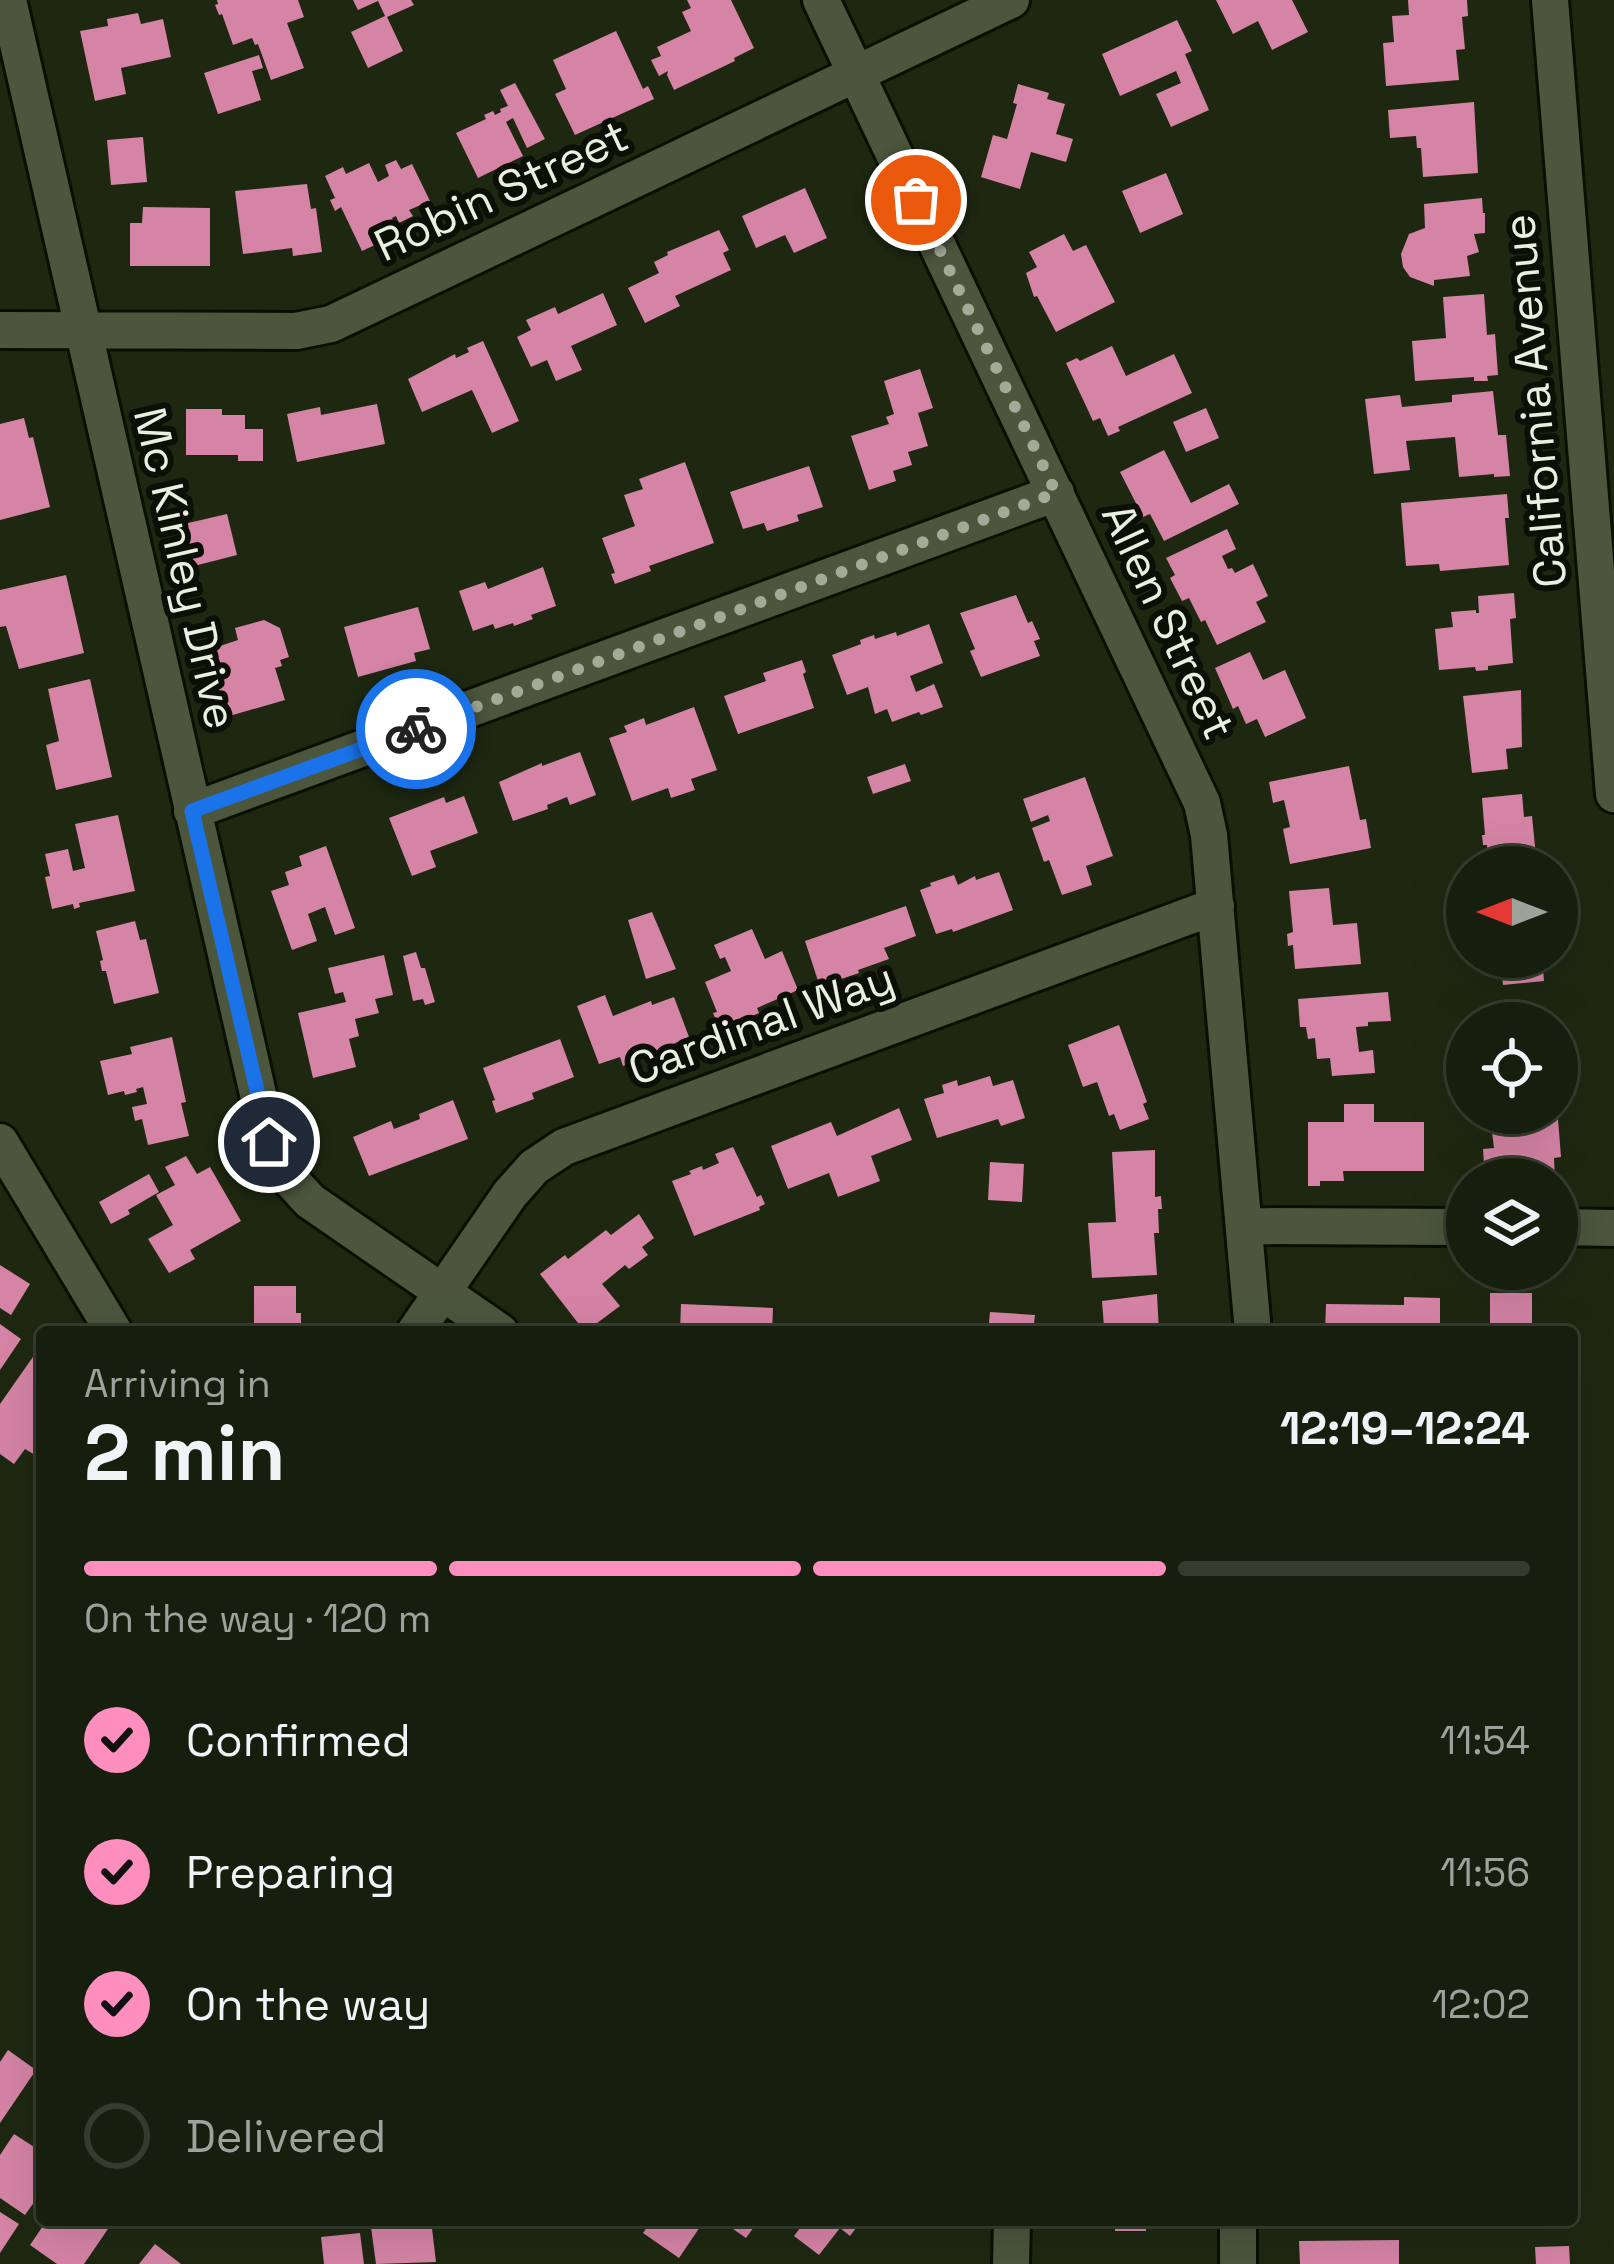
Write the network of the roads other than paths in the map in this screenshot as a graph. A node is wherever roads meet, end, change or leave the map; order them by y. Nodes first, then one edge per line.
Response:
1 (8, 0) edge
2 (821, 0) edge
3 (1011, 0) edge
4 (1550, 0) edge
5 (856, 74) junction
6 (0, 330) edge
7 (82, 330) junction
8 (1056, 493) junction
9 (1614, 794) edge
10 (192, 811) junction
11 (1216, 906) junction
12 (0, 1142) edge
13 (1244, 1226) junction
14 (1446, 1227) edge
15 (1578, 1227) edge
16 (1614, 1228) edge
17 (442, 1292) junction
18 (110, 1326) edge
19 (419, 1326) edge
20 (491, 1326) edge
21 (1252, 1326) edge
22 (1012, 2226) edge
23 (1238, 2226) edge
24 (1010, 2264) edge
25 (1238, 2264) edge

1 - 7 street, Mc Kinley Drive
2 - 5 street, Allen Street
3 - 5 street, Robin Street
4 - 9 street, California Avenue
5 - 7 street, Robin Street
5 - 8 street, Allen Street
6 - 7 street, Robin Street
7 - 10 street, Mc Kinley Drive
8 - 10 street
8 - 11 street, Allen Street
10 - 17 street, Mc Kinley Drive
11 - 13 street, Allen Street
11 - 17 street, Cardinal Way
12 - 18 street
13 - 14 street
13 - 21 street, Allen Street
15 - 16 street
17 - 19 street, Cardinal Way
17 - 20 street, Mc Kinley Drive
22 - 24 street
23 - 25 street

